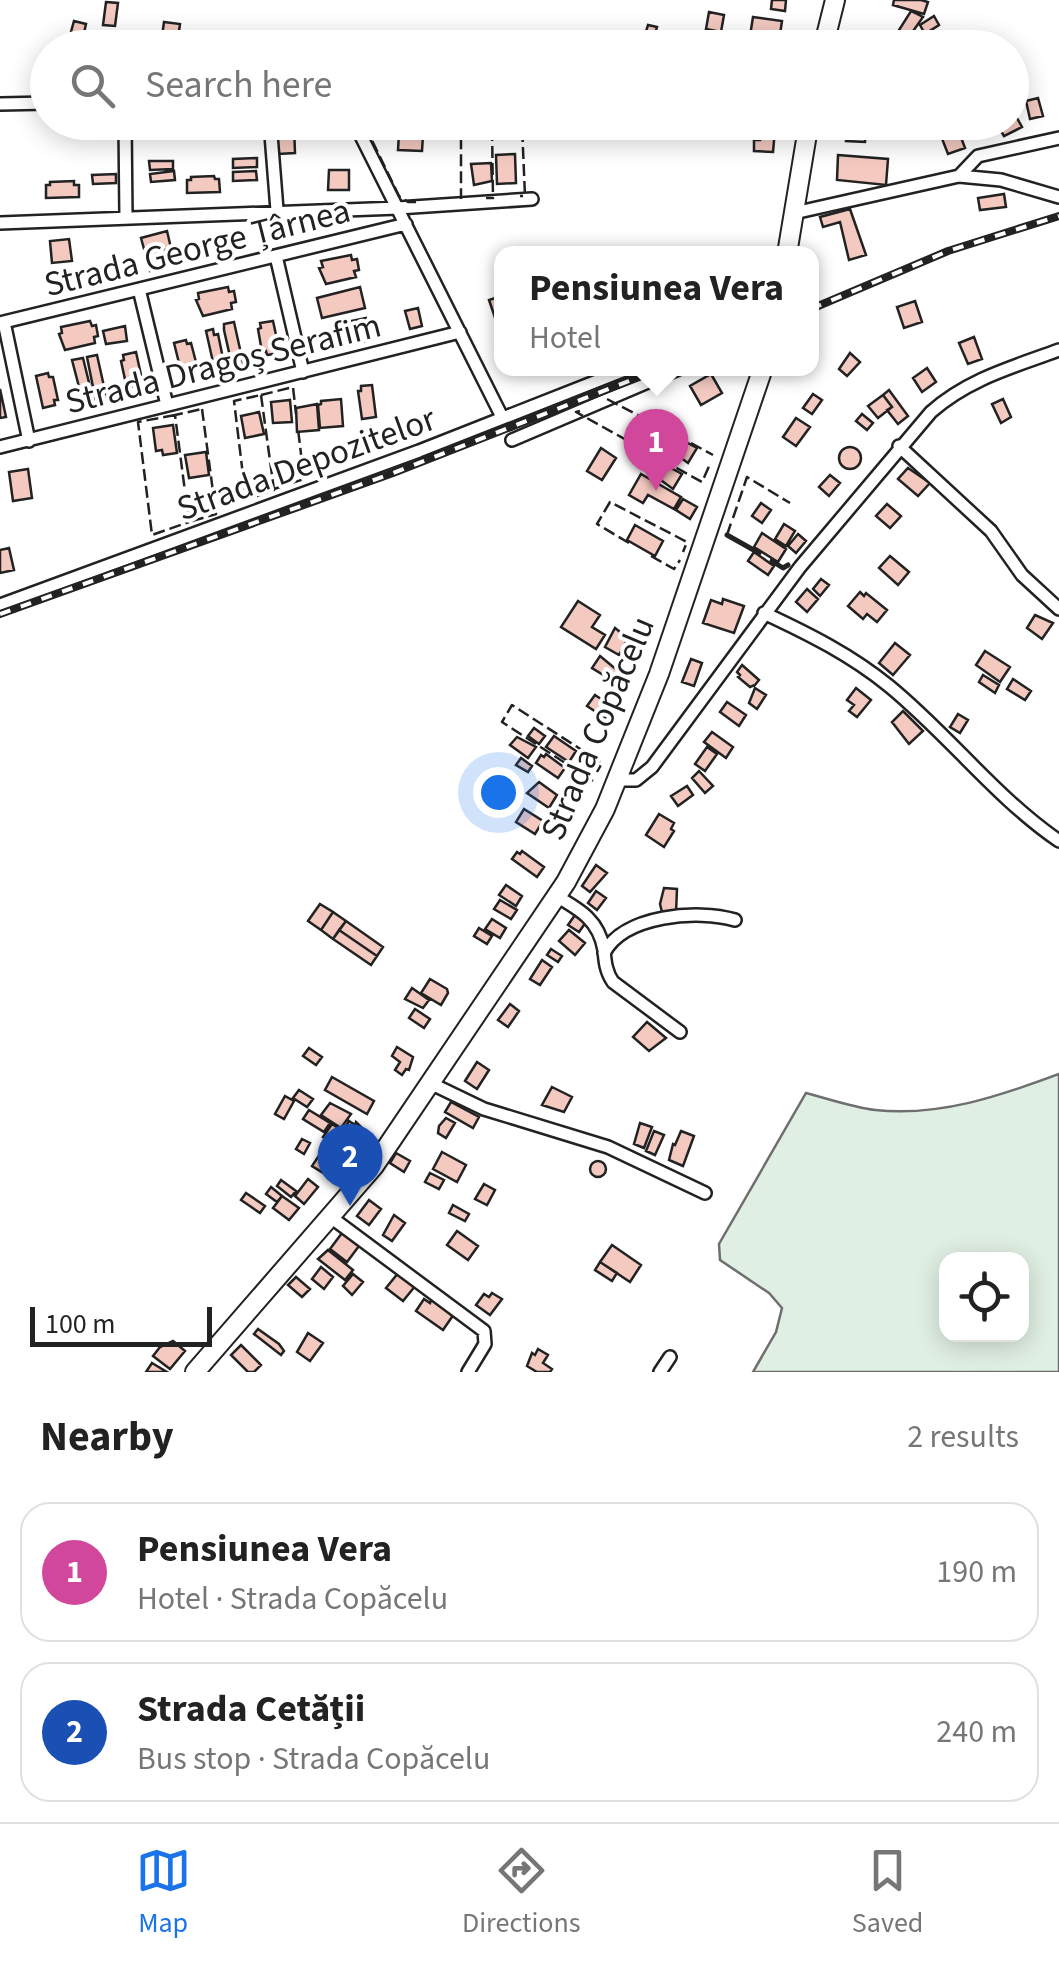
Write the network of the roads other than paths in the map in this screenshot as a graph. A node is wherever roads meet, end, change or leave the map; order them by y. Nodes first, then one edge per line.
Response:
1 (834, 0) edge
2 (827, 30) edge
3 (30, 103) edge
4 (0, 104) edge
5 (1059, 138) edge
6 (125, 140) edge
7 (271, 140) edge
8 (363, 140) edge
9 (806, 140) edge
10 (959, 176) junction
11 (1059, 197) edge
12 (532, 198) dead end
13 (398, 208) junction
14 (276, 210) junction
15 (794, 214) junction
16 (126, 218) junction
17 (0, 223) edge
18 (406, 224) junction
19 (788, 246) edge
20 (276, 256) junction
21 (139, 289) junction
22 (2, 322) edge
23 (460, 332) junction
24 (1059, 350) edge
25 (303, 372) junction
26 (609, 376) edge
27 (662, 376) edge
28 (761, 376) edge
29 (167, 406) junction
30 (502, 417) junction
31 (29, 440) junction
32 (512, 440) dead end
33 (900, 446) junction
34 (0, 447) edge
35 (0, 605) edge
36 (1059, 609) edge
37 (764, 613) junction
38 (618, 780) junction
39 (1059, 841) edge
40 (556, 896) junction
41 (592, 920) junction
42 (735, 920) dead end
43 (628, 930) junction
44 (604, 954) junction
45 (680, 1032) dead end
46 (430, 1084) junction
47 (705, 1193) dead end
48 (332, 1218) junction
49 (670, 1357) dead end
50 (196, 1372) edge
51 (468, 1372) edge
52 (660, 1372) edge

1 - 2 main road
3 - 4 street
5 - 10 street
6 - 16 street
7 - 14 street
8 - 13 street
9 - 15 main road
10 - 11 street
10 - 15 street
12 - 13 street
13 - 14 street
13 - 18 street
14 - 16 street
15 - 19 main road
16 - 17 street
18 - 20 street, Strada George Țârnea
18 - 23 street
20 - 21 street, Strada George Țârnea
20 - 25 street
21 - 22 street, Strada George Țârnea
21 - 29 street
22 - 31 street
23 - 25 street, Strada Dragoș Serafim
23 - 30 street
24 - 33 street
25 - 29 street, Strada Dragoș Serafim
26 - 30 street, Strada Depozitelor
27 - 32 street
28 - 38 main road, Strada Copăcelu
29 - 31 street, Strada Dragoș Serafim
30 - 35 street, Strada Depozitelor
31 - 34 street, Strada Dragoș Serafim
33 - 36 street
33 - 37 street
37 - 38 street
37 - 39 street
38 - 40 main road, Strada Copăcelu
40 - 41 street
40 - 46 main road, Strada Copăcelu
41 - 43 street
41 - 44 street
42 - 43 street
43 - 44 street
44 - 45 street
46 - 47 street
46 - 48 main road, Strada Copăcelu
48 - 50 main road, Strada Copăcelu
48 - 51 street
49 - 52 street

